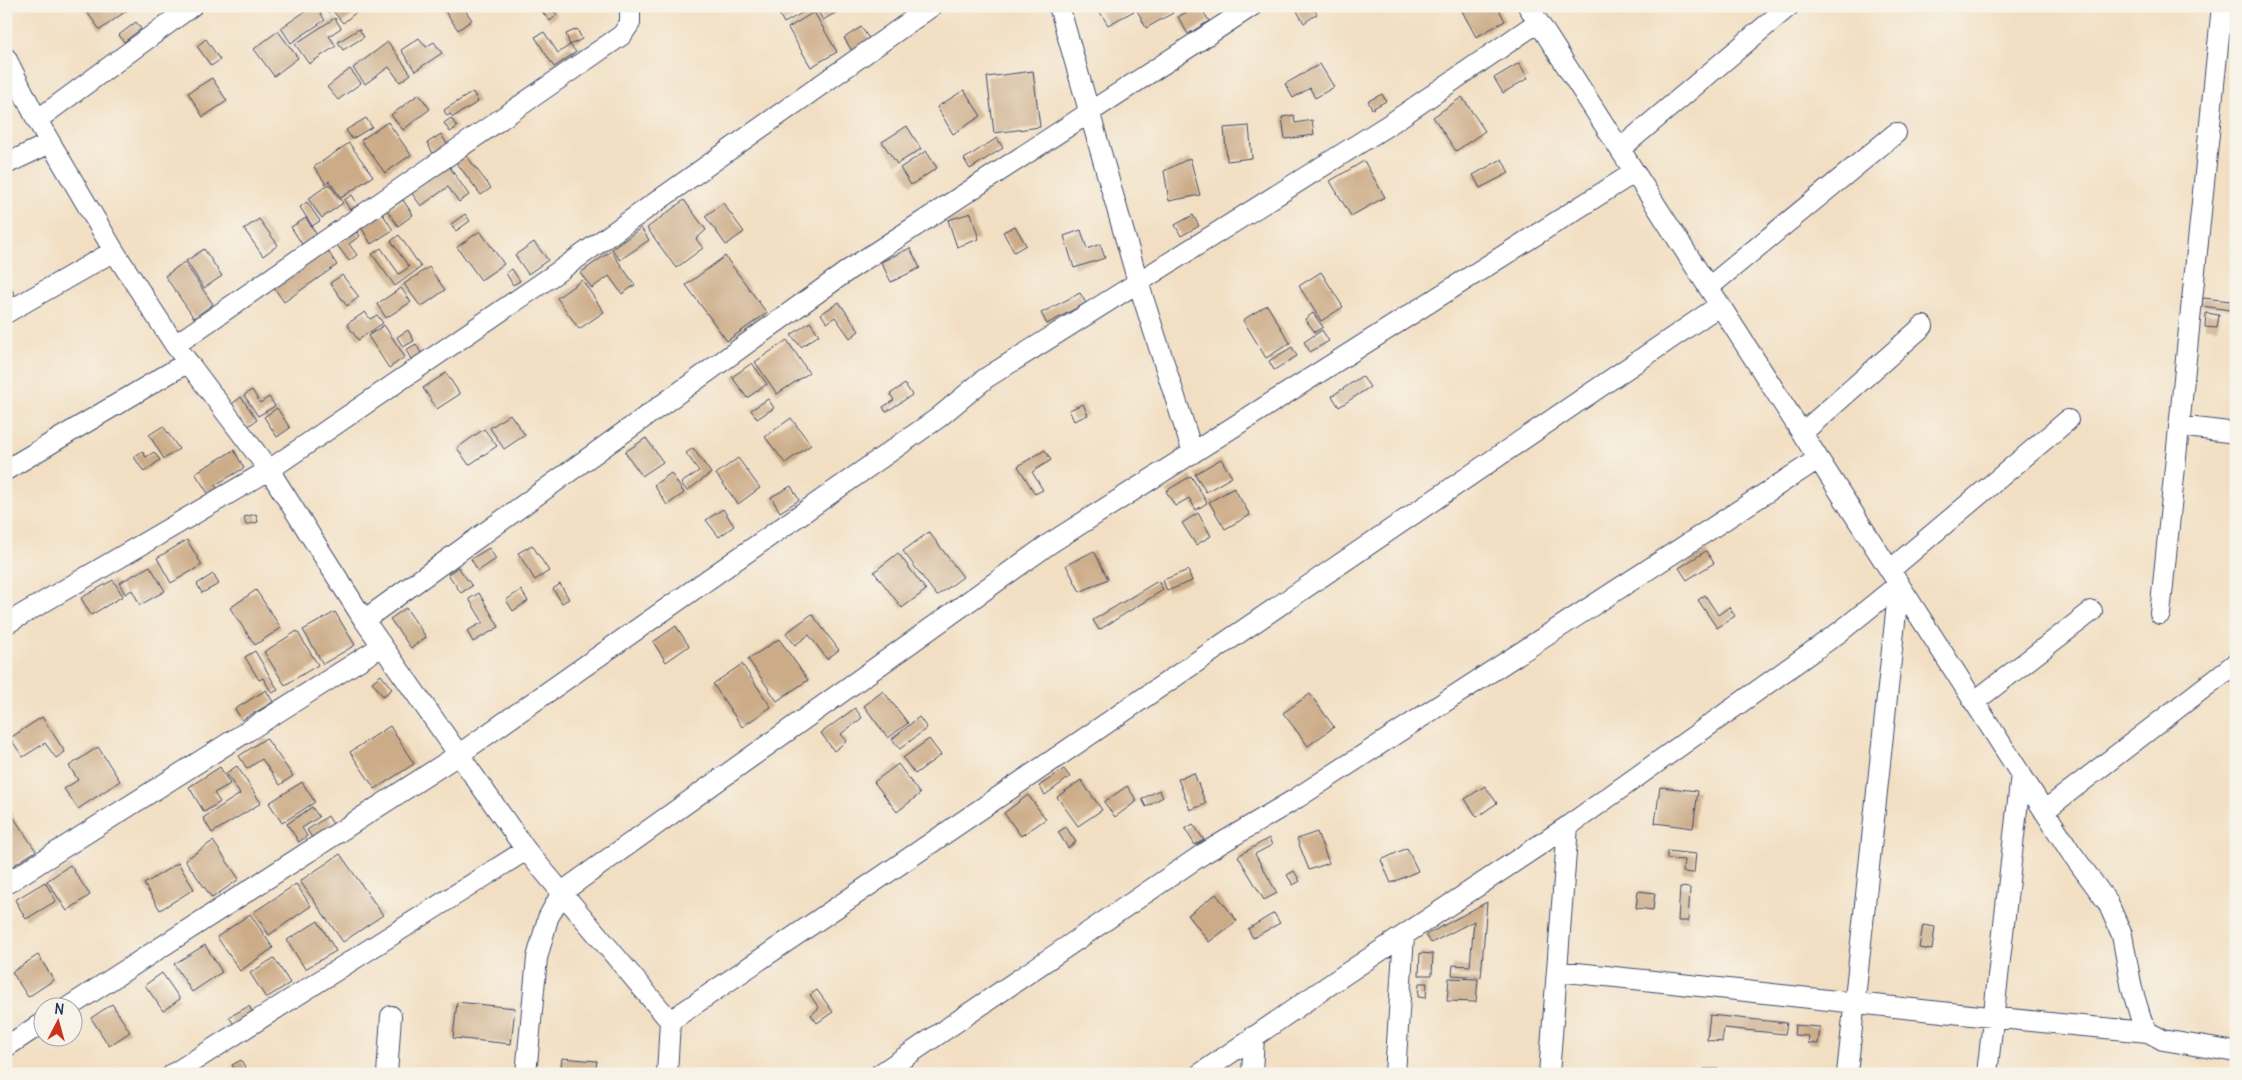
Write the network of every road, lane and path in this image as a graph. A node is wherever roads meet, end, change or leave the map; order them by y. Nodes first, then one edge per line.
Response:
1 (192, 6) edge
2 (630, 6) edge
3 (932, 6) edge
4 (1059, 6) edge
5 (1252, 6) edge
6 (1790, 6) edge
7 (2222, 6) edge
8 (1533, 14) edge
9 (6, 58) edge
10 (1090, 113) junction
11 (37, 120) junction
12 (1896, 133) dead end
13 (50, 143) junction
14 (1620, 149) junction
15 (6, 164) edge
16 (1635, 172) junction
17 (114, 251) junction
18 (1138, 282) junction
19 (1709, 287) junction
20 (1720, 305) junction
21 (6, 313) edge
22 (1923, 326) dead end
23 (175, 345) junction
24 (188, 362) junction
25 (2068, 420) dead end
26 (2179, 426) junction
27 (1802, 433) junction
28 (2236, 433) edge
29 (1193, 453) junction
30 (1818, 459) junction
31 (6, 470) edge
32 (269, 470) junction
33 (1894, 577) junction
34 (2092, 611) dead end
35 (2160, 614) dead end
36 (364, 620) junction
37 (6, 624) edge
38 (382, 646) junction
39 (2236, 663) edge
40 (1974, 702) junction
41 (458, 755) junction
42 (2021, 774) junction
43 (2044, 811) junction
44 (1568, 826) junction
45 (526, 850) junction
46 (6, 884) edge
47 (562, 892) junction
48 (1404, 935) junction
49 (1557, 972) junction
50 (82, 998) edge
51 (1855, 1002) junction
52 (392, 1016) dead end
53 (1994, 1018) junction
54 (670, 1021) junction
55 (32, 1030) edge
56 (2148, 1032) junction
57 (1254, 1036) junction
58 (6, 1047) edge
59 (2236, 1052) edge
60 (172, 1074) edge
61 (387, 1074) edge
62 (526, 1074) edge
63 (667, 1074) edge
64 (880, 1074) edge
65 (1200, 1074) edge
66 (1252, 1074) edge
67 (1395, 1074) edge
68 (1549, 1074) edge
69 (1847, 1074) edge
70 (1988, 1074) edge

1 - 11 street
2 - 23 street
3 - 32 street
4 - 10 street
5 - 10 street
6 - 14 street
7 - 26 street
8 - 14 street
8 - 18 street
9 - 11 street
10 - 18 street
10 - 36 street
11 - 13 street
12 - 19 street
13 - 15 street
13 - 17 street
14 - 16 street
16 - 19 street
16 - 29 street
17 - 21 street
17 - 23 street
18 - 29 street
18 - 41 street
19 - 20 street
20 - 27 street
20 - 54 street
22 - 27 street
23 - 24 street
24 - 31 street
24 - 32 street
25 - 33 street
26 - 28 street
26 - 35 street
27 - 30 street
29 - 47 street
30 - 33 street
30 - 64 street
32 - 36 street
32 - 37 street
33 - 40 street
33 - 44 street
33 - 51 street
34 - 40 street
36 - 38 street
38 - 41 street
38 - 46 street
39 - 43 street
40 - 42 street
41 - 45 street
41 - 50 street
42 - 43 street
42 - 53 street
43 - 56 street
44 - 48 street
44 - 49 street
45 - 47 street
45 - 60 street
47 - 54 street
47 - 62 street
48 - 57 street
48 - 67 street
49 - 51 street
49 - 68 street
51 - 53 street
51 - 69 street
52 - 61 street
53 - 56 street
53 - 70 street
54 - 63 street
55 - 58 street
56 - 59 street
57 - 65 street
57 - 66 street

